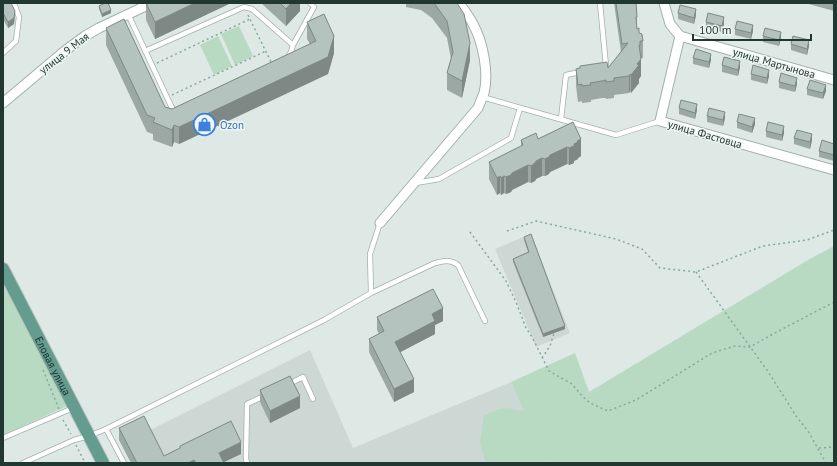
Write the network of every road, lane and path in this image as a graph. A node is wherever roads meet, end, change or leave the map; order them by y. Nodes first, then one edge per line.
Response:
1 (12, 3) edge
2 (152, 3) edge
3 (310, 3) edge
4 (459, 3) edge
5 (600, 3) edge
6 (664, 3) edge
7 (316, 5) edge
8 (244, 7) junction
9 (128, 14) junction
10 (250, 19) junction
11 (680, 36) junction
12 (293, 45) junction
13 (266, 51) junction
14 (145, 52) junction
15 (3, 53) edge
16 (152, 65) junction
17 (273, 67) joint
18 (600, 68) edge
19 (586, 71) edge
20 (834, 80) edge
21 (482, 97) junction
22 (167, 98) junction
23 (3, 103) edge
24 (520, 108) junction
25 (182, 110) edge
26 (560, 119) junction
27 (660, 121) junction
28 (834, 170) edge
29 (414, 183) junction
30 (380, 223) joint
31 (834, 230) edge
32 (507, 231) dead end
33 (470, 232) dead end
34 (3, 269) edge
35 (696, 272) junction
36 (371, 293) junction
37 (834, 302) edge
38 (485, 321) dead end
39 (554, 333) edge
40 (750, 347) junction
41 (542, 358) junction
42 (41, 364) dead end
43 (282, 387) edge
44 (268, 394) edge
45 (313, 399) dead end
46 (74, 407) junction
47 (60, 413) junction
48 (106, 428) junction
49 (89, 436) junction
50 (3, 438) edge
51 (74, 440) junction
52 (834, 447) edge
53 (819, 448) junction
54 (23, 463) edge
55 (85, 463) edge
56 (103, 463) edge
57 (124, 463) edge
58 (247, 463) edge
59 (826, 463) edge

1 - 15 lane
2 - 9 street, улица 9 Мая
3 - 7 lane
4 - 21 street
5 - 18 lane
6 - 11 street
7 - 12 lane
8 - 10 path
8 - 12 lane
8 - 14 lane
9 - 14 lane
9 - 23 street, улица 9 Мая
10 - 13 path
10 - 16 path
11 - 20 street, улица Мартынова
11 - 27 street, улица Фастовца
12 - 17 lane
13 - 17 path
13 - 22 path
14 - 16 lane
16 - 22 lane
19 - 26 lane
21 - 24 lane
21 - 29 street
22 - 25 lane
24 - 26 lane
24 - 29 lane
26 - 27 lane
27 - 28 street, улица Фастовца
29 - 30 street
30 - 36 lane
31 - 35 path
32 - 35 path
33 - 41 path
34 - 46 main road, Еловая улица
35 - 40 path
36 - 38 lane
36 - 48 lane
37 - 40 path
39 - 41 path
40 - 41 path
40 - 53 path
42 - 47 path
43 - 45 lane
44 - 58 lane
46 - 47 lane
46 - 49 main road, Еловая улица
47 - 50 lane
47 - 51 path
48 - 49 lane
48 - 57 lane
49 - 51 lane
49 - 56 main road, Еловая улица
51 - 54 lane
51 - 55 path
52 - 53 path
53 - 59 path

